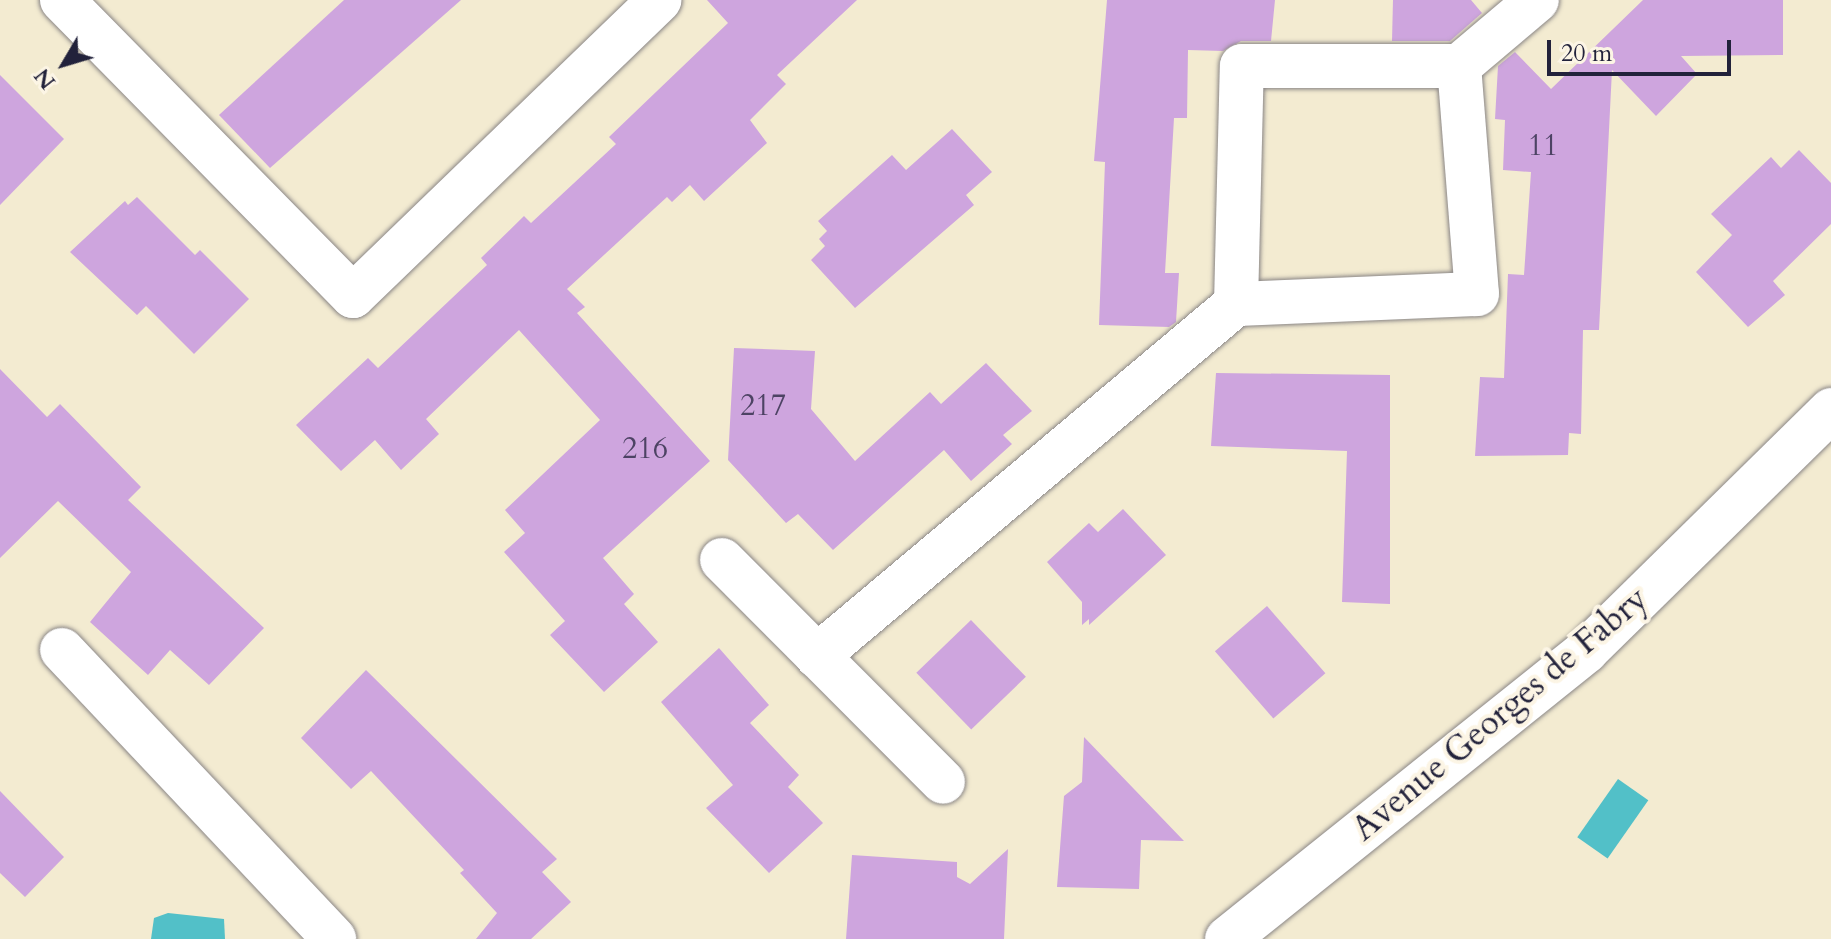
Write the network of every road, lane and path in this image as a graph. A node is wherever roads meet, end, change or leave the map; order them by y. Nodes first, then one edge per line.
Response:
1 (62, 0) edge
2 (660, 0) edge
3 (1537, 0) edge
4 (1459, 66) junction
5 (1236, 304) junction
6 (1831, 410) edge
7 (722, 560) dead end
8 (62, 650) dead end
9 (817, 656) junction
10 (943, 782) dead end
11 (334, 939) edge
12 (1227, 939) edge

1 - 2 street
3 - 4 street
4 - 5 street
4 - 5 street
5 - 9 street
6 - 12 street, Avenue Georges de Fabry
7 - 9 street
8 - 11 street
9 - 10 street

